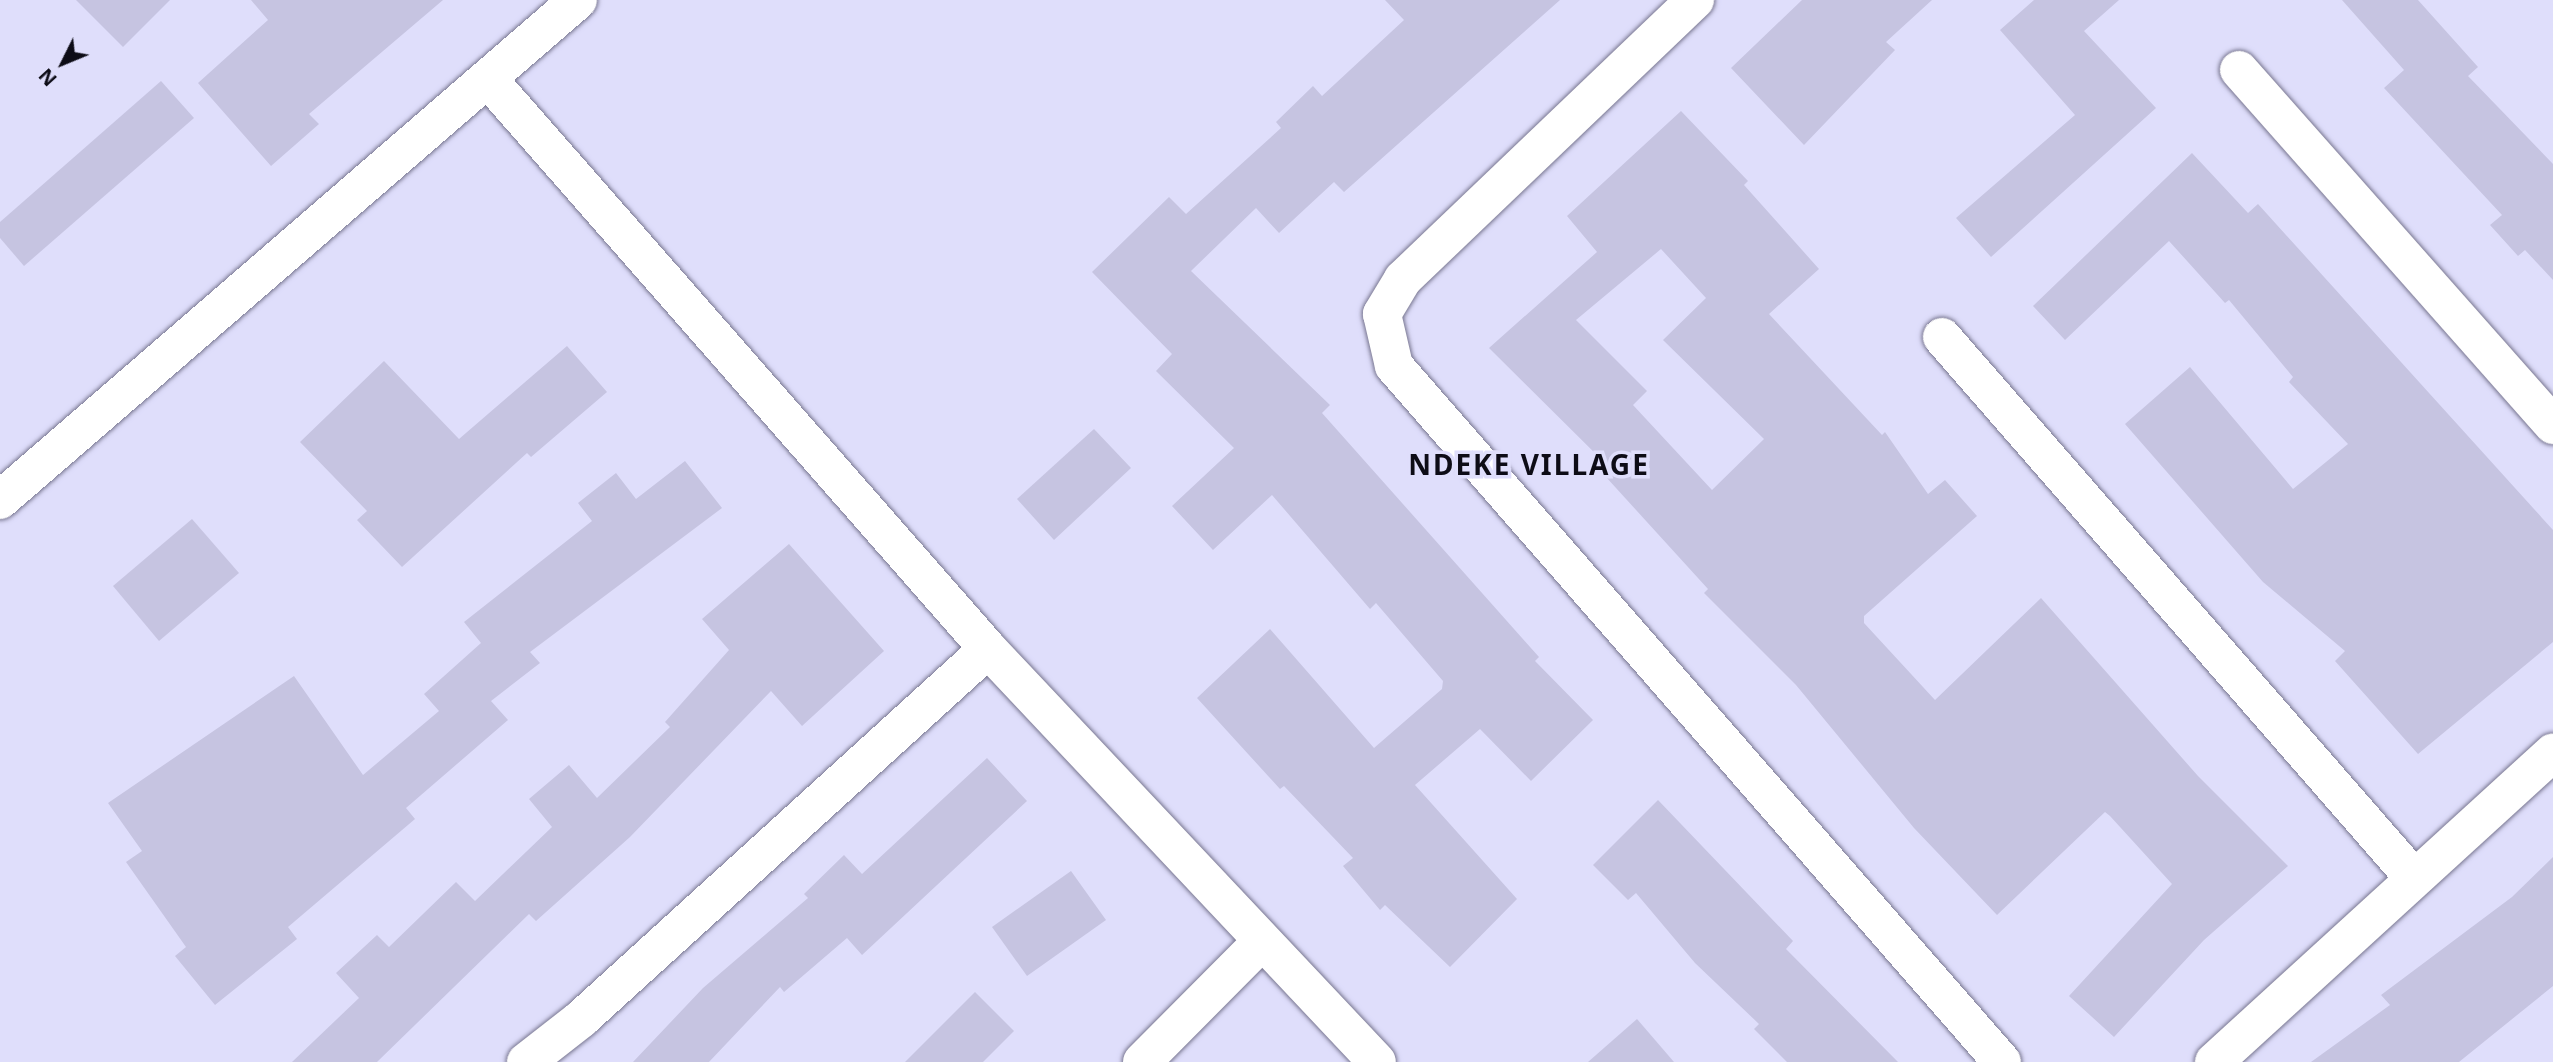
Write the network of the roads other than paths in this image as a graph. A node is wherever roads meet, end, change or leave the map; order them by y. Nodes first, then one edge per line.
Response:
1 (578, 0) edge
2 (1695, 0) edge
3 (2239, 70) dead end
4 (488, 79) junction
5 (1942, 337) dead end
6 (2553, 425) edge
7 (0, 500) edge
8 (988, 649) junction
9 (2553, 752) edge
10 (2413, 877) junction
11 (1261, 942) junction
12 (526, 1062) edge
13 (1142, 1062) edge
14 (1377, 1062) edge
15 (2003, 1062) edge
16 (2214, 1062) edge

1 - 4 street
2 - 15 street
3 - 6 street
4 - 7 street
4 - 8 street
5 - 10 street
8 - 11 street
8 - 12 street
9 - 10 street
10 - 16 street
11 - 13 street
11 - 14 street

